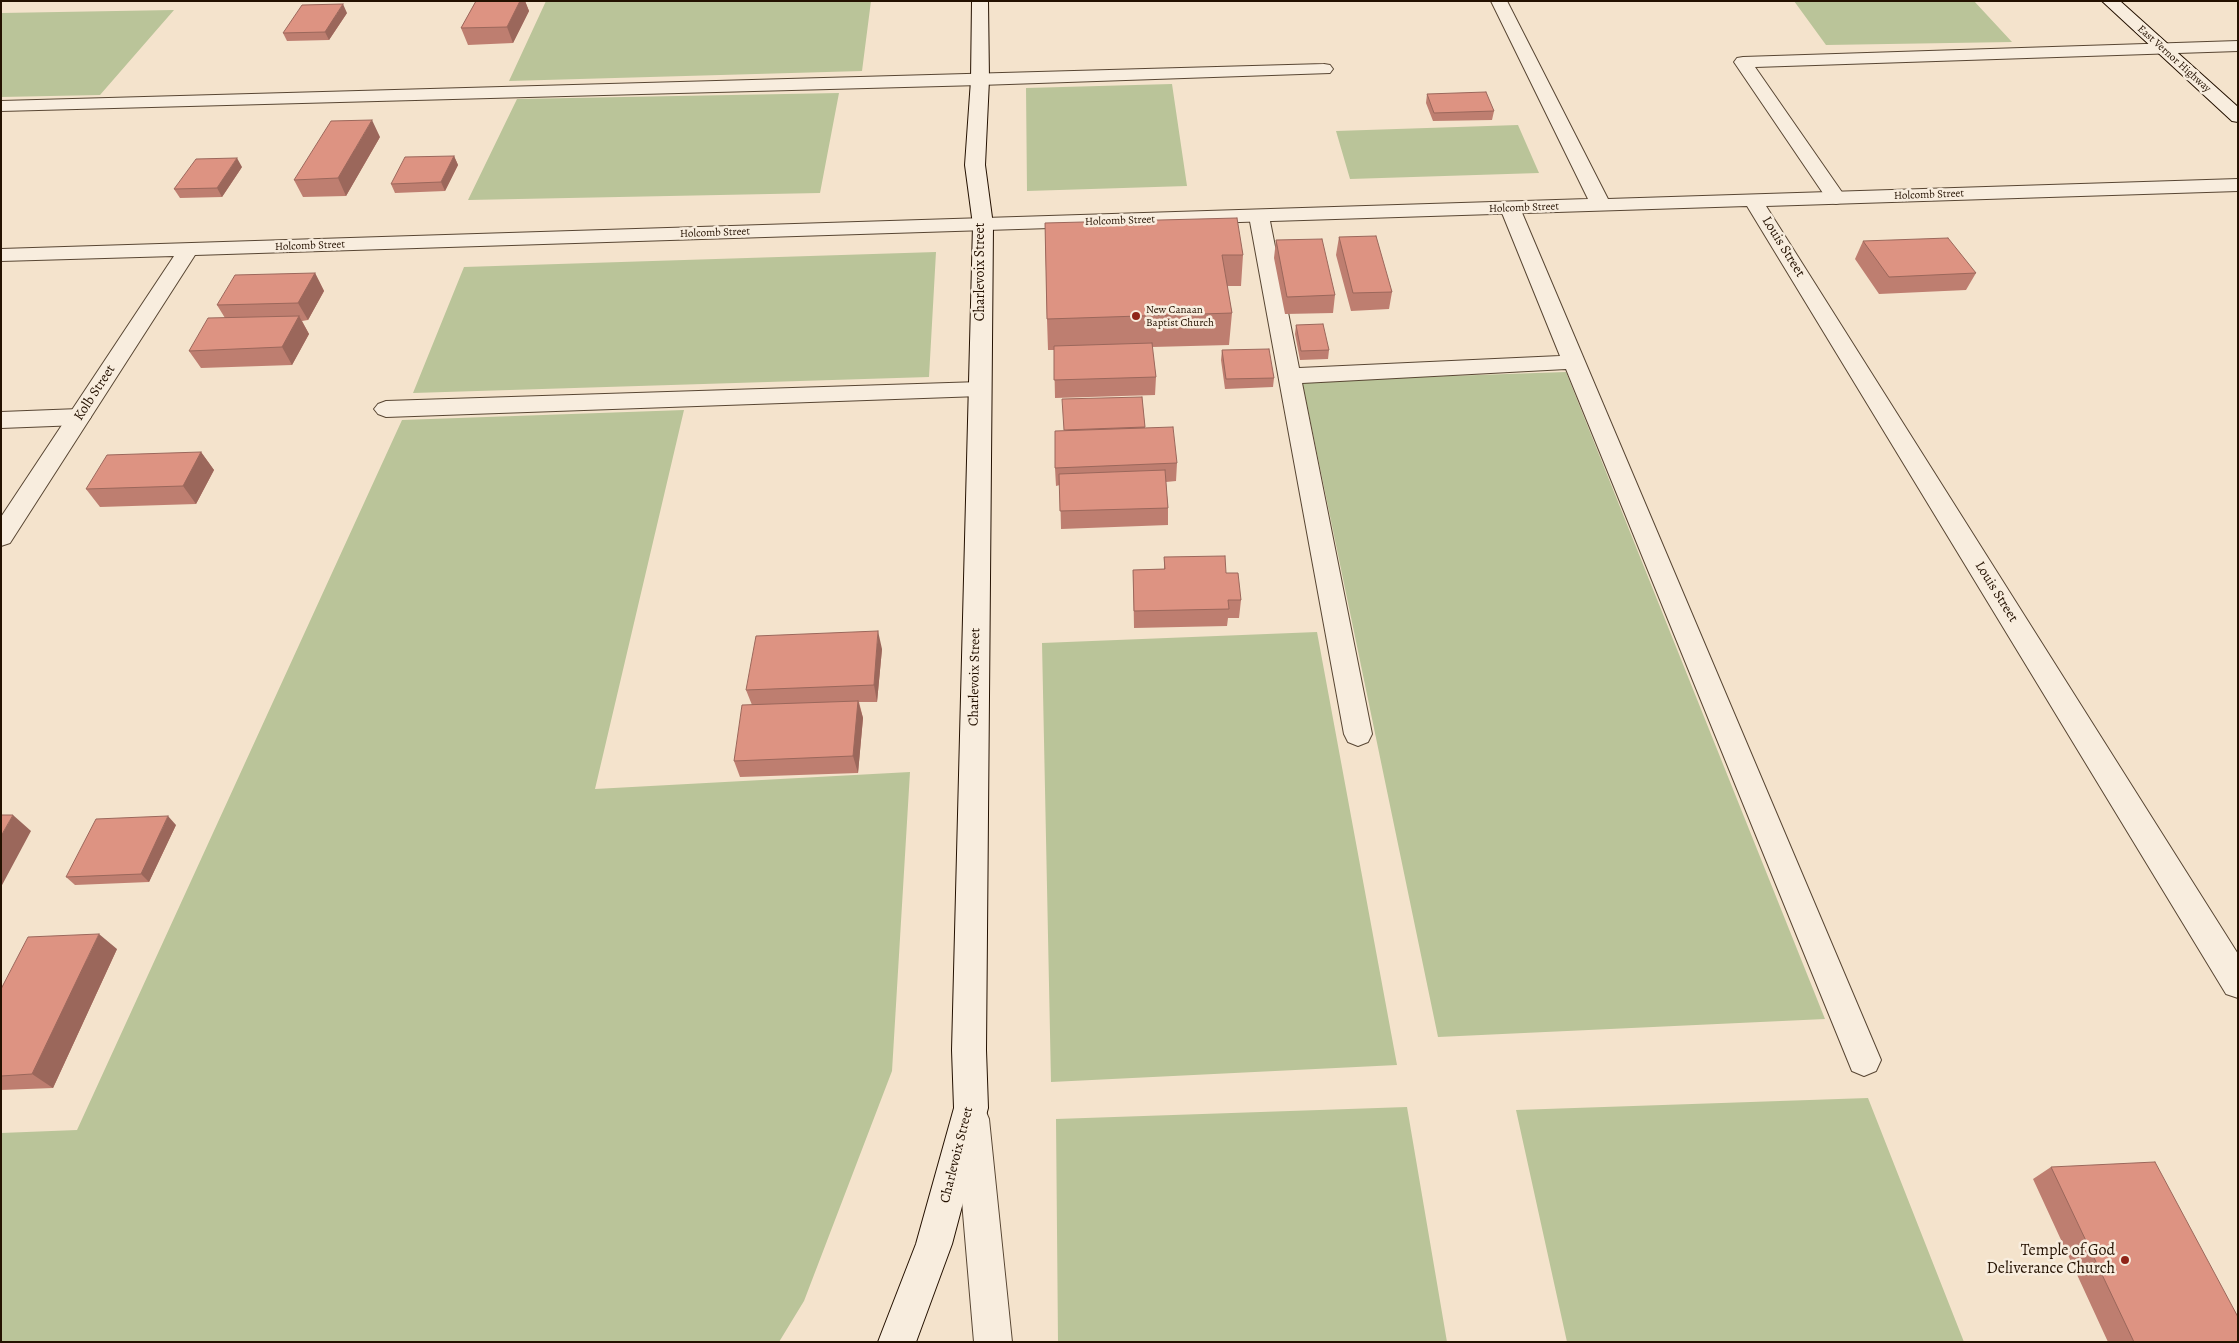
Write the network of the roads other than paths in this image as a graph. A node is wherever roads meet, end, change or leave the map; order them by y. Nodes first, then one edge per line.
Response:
1 (980, 1) edge
2 (1500, 1) edge
3 (2110, 1) edge
4 (2238, 46) edge
5 (2162, 48) junction
6 (1324, 69) dead end
7 (980, 80) junction
8 (1, 106) edge
9 (2238, 117) edge
10 (2235, 187) edge
11 (1836, 198) junction
12 (1753, 200) junction
13 (1601, 205) junction
14 (1510, 208) junction
15 (1259, 216) junction
16 (982, 225) junction
17 (188, 250) junction
18 (1, 255) edge
19 (1574, 362) junction
20 (1290, 376) junction
21 (980, 389) junction
22 (386, 409) dead end
23 (79, 417) junction
24 (1, 420) edge
25 (1, 537) edge
26 (1358, 734) dead end
27 (2238, 984) edge
28 (1864, 1060) dead end
29 (971, 1108) junction
30 (897, 1342) edge
31 (993, 1342) edge

1 - 7 street, Charlevoix Street
2 - 13 street
3 - 5 street, East Vernor Highway
4 - 5 street
5 - 9 street, East Vernor Highway
5 - 11 street
6 - 7 street
7 - 8 street
7 - 16 street, Charlevoix Street
10 - 11 street, Holcomb Street
11 - 12 street, Holcomb Street
12 - 13 street, Holcomb Street
12 - 27 street, Louis Street
13 - 14 street, Holcomb Street
14 - 15 street, Holcomb Street
14 - 19 street
15 - 16 street, Holcomb Street
15 - 20 street
16 - 17 street, Holcomb Street
16 - 21 street, Charlevoix Street
17 - 18 street, Holcomb Street
17 - 23 street, Kolb Street
19 - 20 street
19 - 28 street
20 - 26 street
21 - 22 street
21 - 29 street, Charlevoix Street
23 - 24 street
23 - 25 street, Kolb Street
29 - 30 street, Charlevoix Street
29 - 31 street

